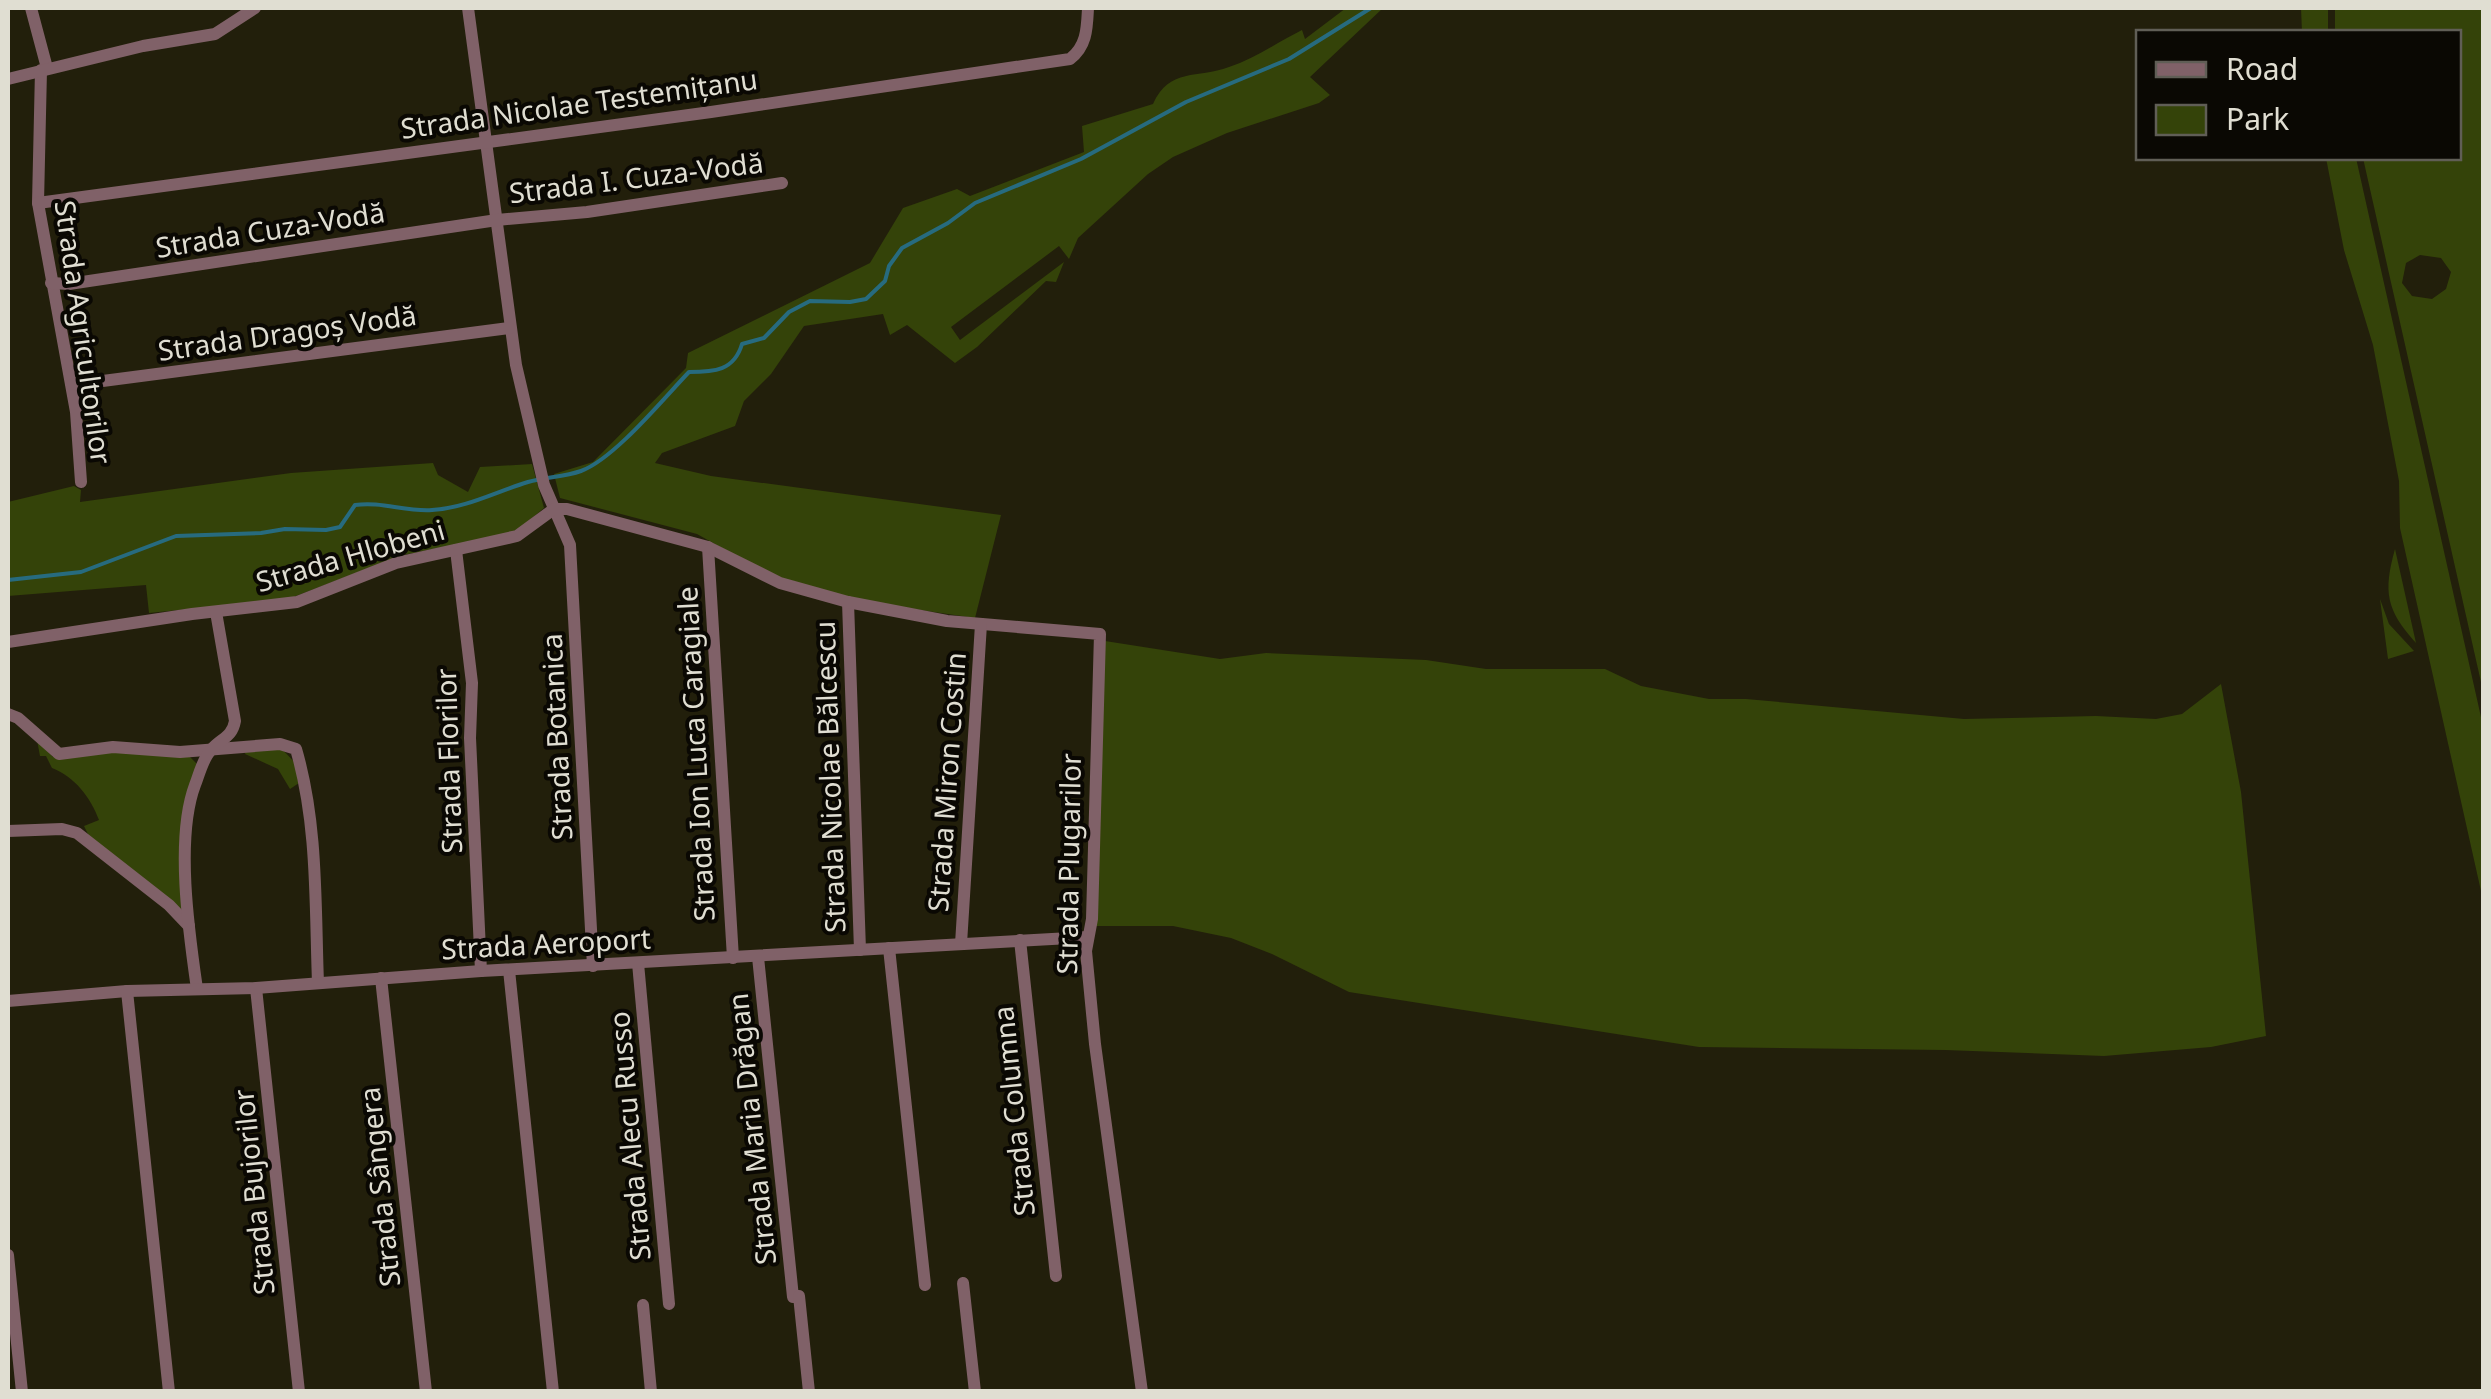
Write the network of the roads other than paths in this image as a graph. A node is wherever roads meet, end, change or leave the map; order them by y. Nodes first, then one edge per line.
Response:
1 (31, 8) edge
2 (255, 8) edge
3 (468, 8) edge
4 (1088, 8) edge
5 (44, 69) junction
6 (8, 79) edge
7 (488, 140) junction
8 (782, 184) dead end
9 (38, 203) junction
10 (497, 220) junction
11 (50, 284) junction
12 (509, 328) junction
13 (72, 385) junction
14 (81, 482) dead end
15 (554, 509) junction
16 (708, 547) junction
17 (456, 550) junction
18 (848, 602) junction
19 (216, 612) junction
20 (981, 624) junction
21 (8, 642) edge
22 (8, 714) edge
23 (209, 751) junction
24 (8, 831) edge
25 (188, 926) junction
26 (1088, 937) junction
27 (1020, 940) junction
28 (961, 944) junction
29 (889, 948) junction
30 (860, 950) junction
31 (758, 957) junction
32 (733, 958) junction
33 (638, 963) junction
34 (593, 966) junction
35 (509, 970) junction
36 (481, 971) junction
37 (381, 978) junction
38 (318, 983) junction
39 (256, 988) junction
40 (197, 989) junction
41 (127, 991) junction
42 (8, 1001) edge
43 (8, 1255) edge
44 (1056, 1276) dead end
45 (963, 1283) dead end
46 (925, 1285) dead end
47 (669, 1304) dead end
48 (643, 1305) dead end
49 (22, 1392) edge
50 (170, 1392) edge
51 (298, 1392) edge
52 (426, 1392) edge
53 (554, 1392) edge
54 (651, 1392) edge
55 (809, 1392) edge
56 (975, 1392) edge
57 (1142, 1392) edge

1 - 5 street, Strada Agricultorilor
2 - 5 street
3 - 7 street, Strada Botanica
4 - 7 street, Strada Nicolae Testemițanu
5 - 6 street
5 - 9 street, Strada Agricultorilor
7 - 9 street, Strada Nicolae Testemițanu
7 - 10 street, Strada Botanica
8 - 10 street, Strada I. Cuza-Vodă
9 - 11 street, Strada Agricultorilor
10 - 11 street, Strada Cuza-Vodă
10 - 12 street, Strada Botanica
11 - 13 street, Strada Agricultorilor
12 - 13 street, Strada Dragoș Vodă
12 - 15 street, Strada Botanica
13 - 14 street, Strada Agricultorilor
15 - 16 street
15 - 17 street, Strada Hlobeni
15 - 34 street, Strada Botanica
16 - 18 street
16 - 32 street, Strada Ion Luca Caragiale
17 - 19 street, Strada Hlobeni
17 - 36 street, Strada Florilor
18 - 20 street
18 - 30 street, Strada Nicolae Bălcescu
19 - 21 street, Strada Hlobeni
19 - 23 street
20 - 26 street, Strada Plugarilor
20 - 28 street, Strada Miron Costin
22 - 23 street
23 - 25 street
23 - 38 street
24 - 25 street
25 - 40 street
26 - 27 street, Strada Aeroport
26 - 57 street, Strada Plugarilor
27 - 28 street, Strada Aeroport
27 - 44 street, Strada Columna
28 - 29 street, Strada Aeroport
29 - 30 street, Strada Aeroport
29 - 46 street
30 - 31 street, Strada Aeroport
31 - 32 street, Strada Aeroport
31 - 55 street, Strada Maria Drăgan
32 - 33 street, Strada Aeroport
33 - 34 street, Strada Aeroport
33 - 47 street, Strada Alecu Russo
34 - 35 street, Strada Aeroport
35 - 36 street, Strada Aeroport
35 - 53 street
36 - 37 street, Strada Aeroport
37 - 38 street, Strada Aeroport
37 - 52 street, Strada Sângera
38 - 39 street, Strada Aeroport
39 - 40 street, Strada Aeroport
39 - 51 street, Strada Bujorilor
40 - 41 street, Strada Aeroport
41 - 42 street, Strada Aeroport
41 - 50 street
43 - 49 street
45 - 56 street
48 - 54 street

